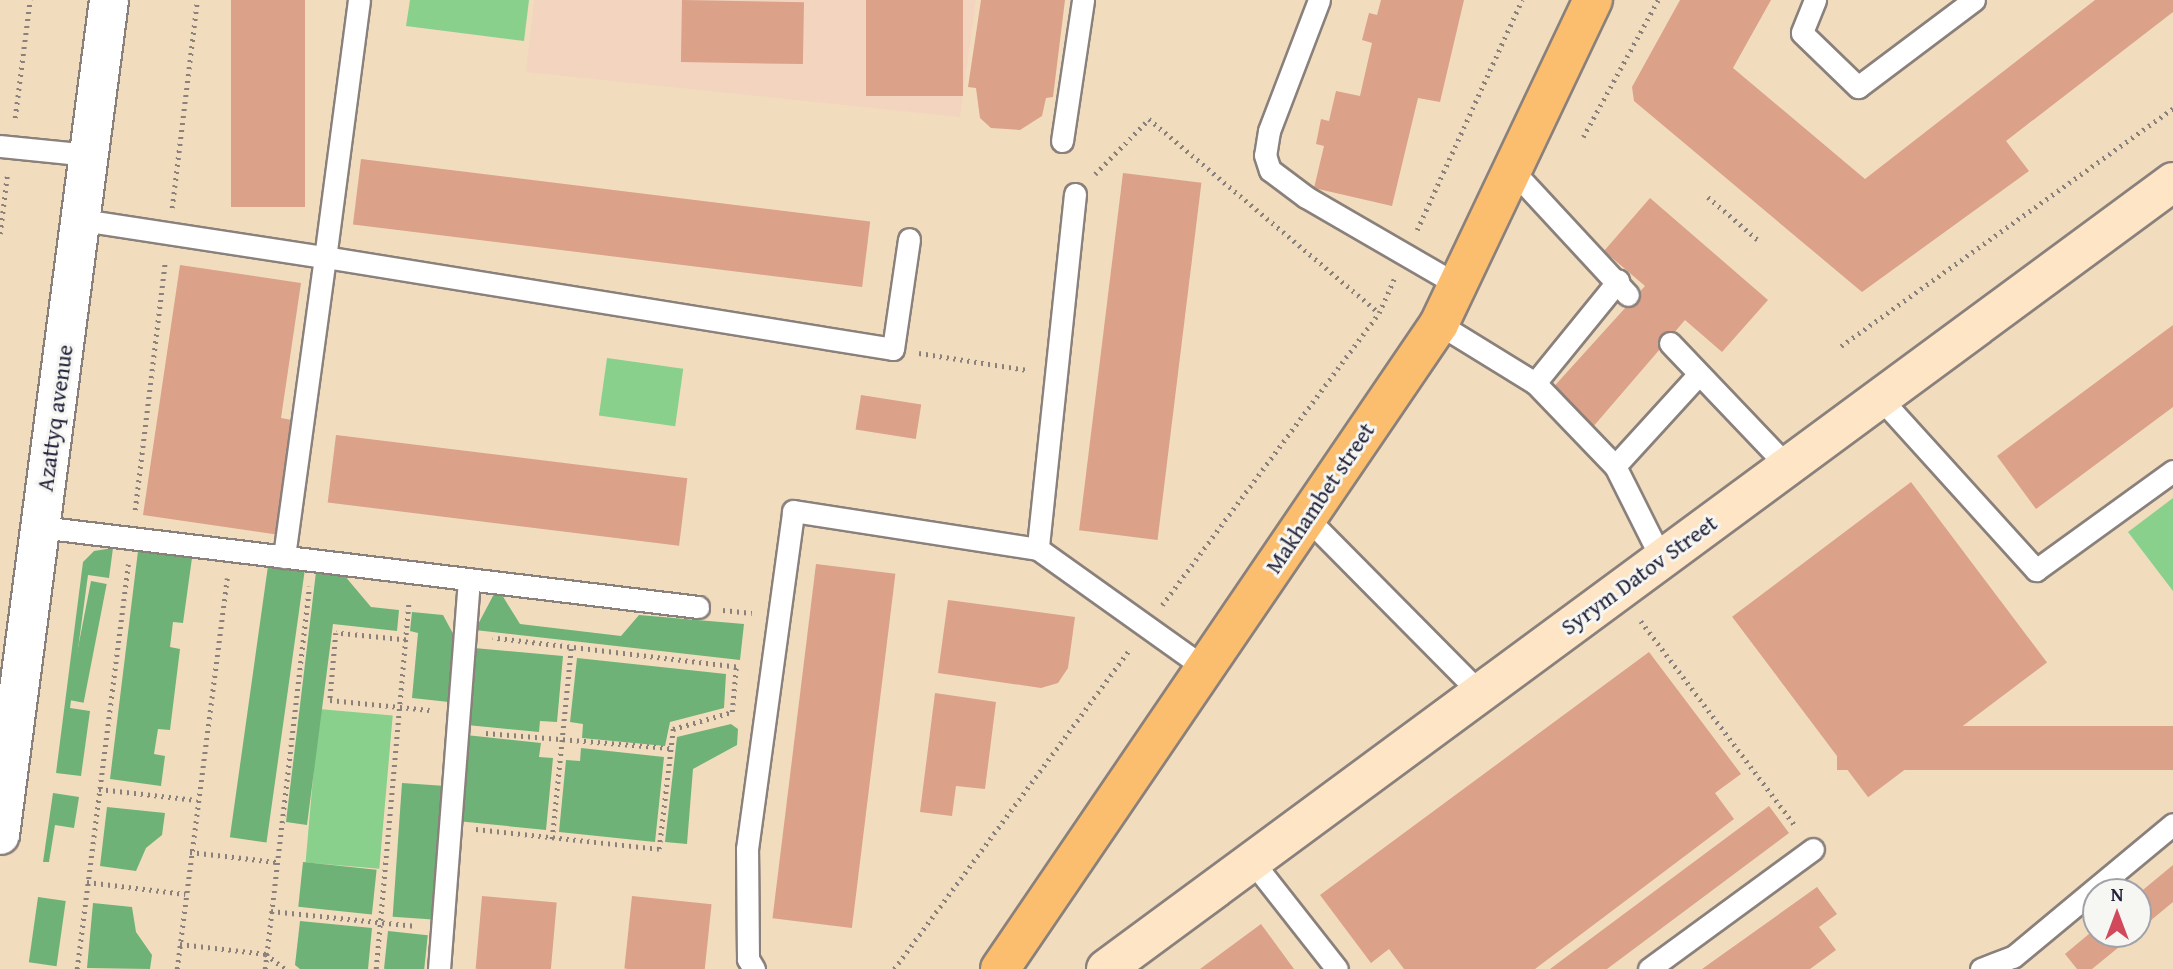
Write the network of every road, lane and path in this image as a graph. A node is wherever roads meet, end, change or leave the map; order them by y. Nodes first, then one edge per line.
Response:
1 (109, 0) edge
2 (197, 0) edge
3 (359, 0) edge
4 (1083, 0) edge
5 (1319, 0) edge
6 (1522, 0) edge
7 (1593, 0) edge
8 (1658, 0) edge
9 (1815, 0) edge
10 (1975, 0) edge
11 (2173, 108) edge
12 (1583, 137) dead end
13 (1062, 141) dead end
14 (0, 146) edge
15 (89, 156) junction
16 (1514, 173) junction
17 (2173, 182) edge
18 (1075, 194) joint
19 (1708, 197) dead end
20 (82, 220) junction
21 (168, 233) junction
22 (909, 239) dead end
23 (1758, 240) dead end
24 (1405, 255) junction
25 (325, 257) junction
26 (1458, 285) junction
27 (1379, 313) junction
28 (1439, 324) junction
29 (1670, 343) dead end
30 (1841, 346) dead end
31 (893, 349) junction
32 (1056, 374) junction
33 (1698, 375) junction
34 (1535, 383) junction
35 (1881, 399) junction
36 (1615, 466) junction
37 (1788, 467) junction
38 (2173, 471) edge
39 (1307, 518) junction
40 (40, 527) junction
41 (131, 540) junction
42 (1038, 549) junction
43 (231, 552) junction
44 (284, 557) junction
45 (1661, 558) junction
46 (312, 559) junction
47 (411, 572) junction
48 (469, 579) junction
49 (1618, 590) junction
50 (698, 607) joint
51 (779, 615) junction
52 (1146, 626) junction
53 (465, 634) junction
54 (405, 640) junction
55 (571, 647) junction
56 (1205, 668) junction
57 (1479, 692) junction
58 (400, 707) junction
59 (458, 722) junction
60 (562, 740) junction
61 (670, 748) junction
62 (99, 789) junction
63 (196, 800) junction
64 (2173, 824) edge
65 (451, 825) junction
66 (0, 835) edge
67 (552, 839) junction
68 (1812, 849) joint
69 (190, 852) junction
70 (1252, 861) junction
71 (276, 862) junction
72 (87, 882) junction
73 (185, 894) junction
74 (271, 911) junction
75 (381, 923) junction
76 (443, 929) junction
77 (180, 944) junction
78 (266, 954) junction
79 (1998, 967) edge
80 (77, 969) edge
81 (177, 969) edge
82 (265, 969) edge
83 (285, 969) edge
84 (376, 969) edge
85 (439, 969) edge
86 (754, 969) edge
87 (894, 969) edge
88 (1000, 969) edge
89 (1106, 969) edge
90 (1337, 969) edge
91 (1649, 969) edge

1 - 15 street, Azattyq avenue
2 - 21 path
3 - 25 lane
4 - 13 lane
5 - 24 lane
6 - 24 path
7 - 16 main road, Makhambet street
8 - 12 path
9 - 10 lane
11 - 30 path
14 - 15 lane
15 - 20 street, Azattyq avenue
16 - 26 main road, Makhambet street
16 - 34 lane
17 - 35 main road, Syrym Datov Street
18 - 27 path
18 - 32 lane
19 - 23 path
20 - 21 lane
20 - 40 street, Azattyq avenue
21 - 25 lane
21 - 41 path
22 - 31 lane
24 - 26 lane
24 - 27 path
25 - 31 lane
25 - 44 lane
26 - 28 main road, Makhambet street
27 - 52 path
28 - 34 lane
28 - 39 main road, Makhambet street
29 - 33 lane
31 - 32 path
32 - 42 lane
33 - 36 lane
33 - 37 lane
34 - 36 lane
35 - 37 main road, Syrym Datov Street
35 - 38 lane
36 - 45 lane
37 - 45 main road, Syrym Datov Street
39 - 56 main road, Makhambet street
39 - 57 lane
40 - 41 lane
40 - 66 street, Azattyq avenue
41 - 43 lane
41 - 62 path
42 - 51 lane
42 - 52 lane
43 - 44 lane
43 - 63 path
44 - 46 lane
45 - 49 main road, Syrym Datov Street
46 - 47 lane
46 - 71 path
47 - 48 lane
47 - 54 path
48 - 50 lane
48 - 53 lane
49 - 57 main road, Syrym Datov Street
49 - 68 path
50 - 51 path
51 - 86 lane
52 - 56 lane
52 - 87 path
53 - 55 path
53 - 59 lane
54 - 58 path
54 - 58 path
55 - 60 path
55 - 61 path
56 - 88 main road, Makhambet street
57 - 70 main road, Syrym Datov Street
58 - 59 path
58 - 75 path
59 - 60 path
59 - 65 lane
60 - 61 path
60 - 67 path
61 - 67 path
62 - 63 path
62 - 72 path
63 - 69 path
64 - 79 lane
65 - 67 path
65 - 76 lane
68 - 91 lane
69 - 71 path
69 - 73 path
70 - 89 main road, Syrym Datov Street
70 - 90 lane
71 - 74 path
72 - 73 path
72 - 80 path
73 - 77 path
74 - 75 path
74 - 78 path
75 - 76 path
75 - 84 path
76 - 85 lane
77 - 78 path
77 - 81 path
78 - 82 path
78 - 83 path

